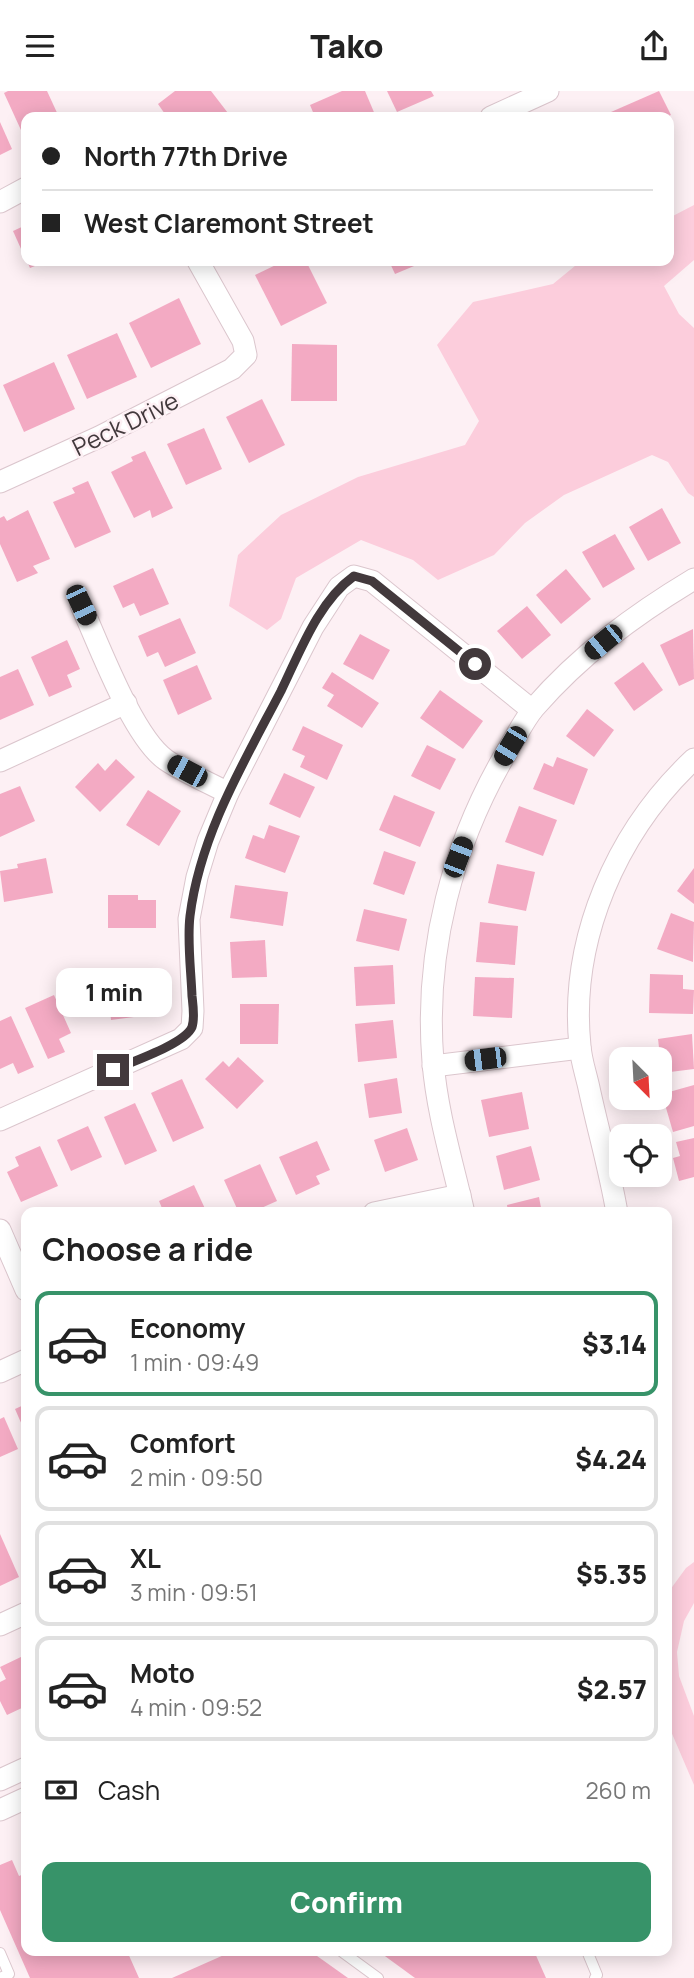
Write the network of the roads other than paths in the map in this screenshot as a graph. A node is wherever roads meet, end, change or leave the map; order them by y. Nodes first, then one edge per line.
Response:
1 (548, 91) edge
2 (502, 112) edge
3 (21, 191) edge
4 (0, 202) edge
5 (202, 266) edge
6 (0, 482) edge
7 (694, 579) edge
8 (81, 605) dead end
9 (126, 703) junction
10 (532, 710) junction
11 (694, 759) edge
12 (0, 761) edge
13 (228, 793) junction
14 (580, 1048) junction
15 (433, 1066) junction
16 (0, 1120) edge
17 (462, 1204) edge
18 (433, 1207) edge
19 (616, 1207) edge
20 (0, 1230) edge
21 (21, 1278) edge
22 (21, 1362) edge
23 (0, 1372) edge
24 (21, 1615) edge
25 (0, 1625) edge
26 (21, 1770) edge
27 (0, 1780) edge
28 (21, 1800) edge
29 (0, 1810) edge
30 (0, 1953) edge
31 (348, 1956) edge
32 (589, 1956) edge
33 (0, 1978) edge
34 (378, 1978) edge
35 (595, 1978) edge

1 - 2 street
3 - 4 street
5 - 6 street, Peck Drive
7 - 10 street
8 - 9 street
9 - 12 street
9 - 13 street
10 - 13 street
10 - 15 street
11 - 14 street
13 - 16 street
14 - 15 street
14 - 19 street
15 - 17 street
17 - 18 street
20 - 21 street
22 - 23 street
24 - 25 street
26 - 27 street
28 - 29 street
30 - 33 lane
31 - 34 lane
32 - 35 lane

